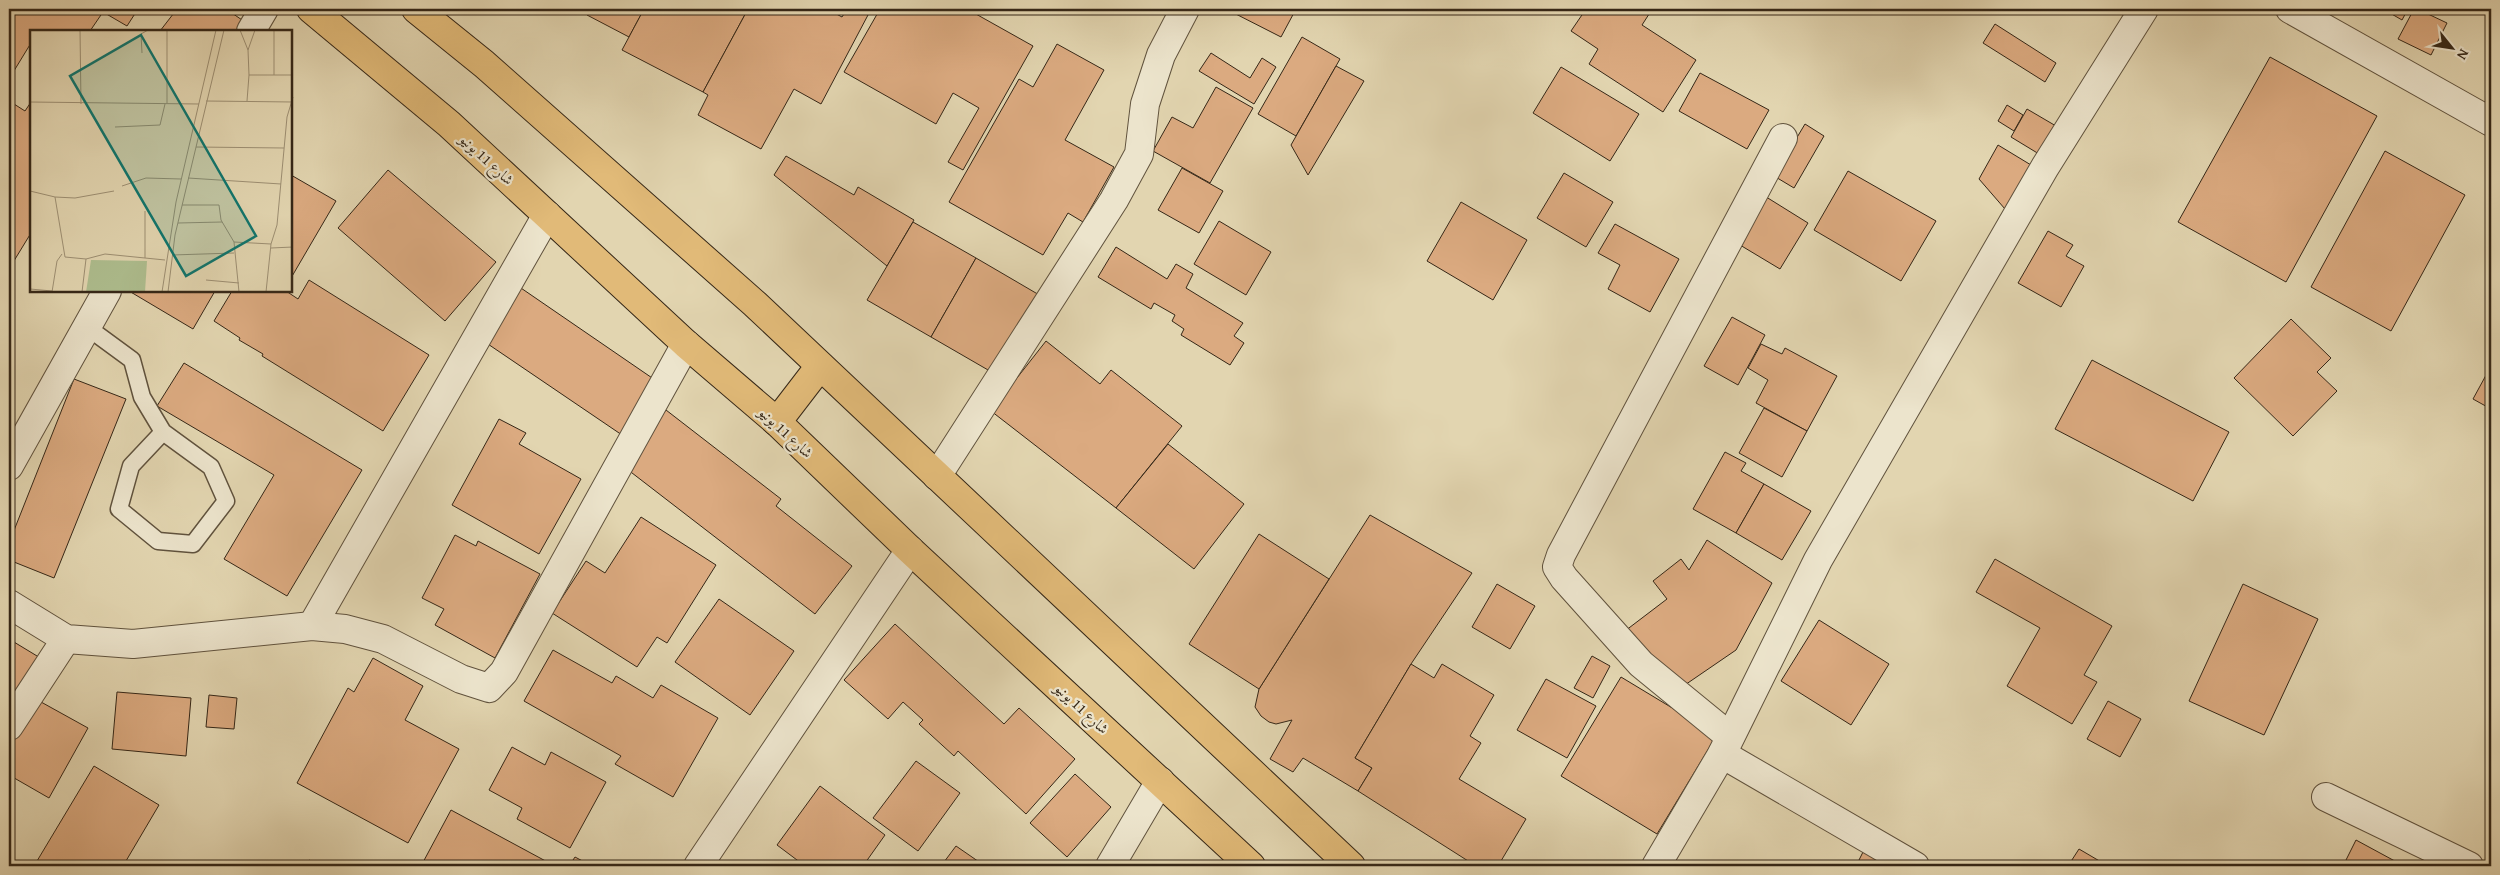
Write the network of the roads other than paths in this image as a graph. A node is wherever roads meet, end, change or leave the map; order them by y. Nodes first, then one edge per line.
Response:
1 (264, 9) edge
2 (311, 9) edge
3 (416, 9) edge
4 (1185, 9) edge
5 (2144, 9) edge
6 (2290, 9) edge
7 (252, 30) edge
8 (2491, 122) edge
9 (1783, 138) dead end
10 (547, 214) junction
11 (106, 292) edge
12 (87, 327) junction
13 (686, 344) junction
14 (820, 366) junction
15 (777, 422) junction
16 (163, 432) junction
17 (9, 466) edge
18 (937, 476) junction
19 (910, 550) junction
20 (9, 604) edge
21 (312, 626) junction
22 (66, 639) junction
23 (9, 726) edge
24 (1725, 745) junction
25 (1160, 781) junction
26 (2326, 797) dead end
27 (698, 866) edge
28 (1110, 866) edge
29 (1251, 866) edge
30 (1351, 866) edge
31 (1656, 866) edge
32 (1916, 866) edge
33 (2469, 866) edge

1 - 7 street
2 - 10 highway, شارع 11 يونيو
3 - 14 highway
4 - 18 street
5 - 24 street
6 - 8 street
9 - 24 street
10 - 13 highway, شارع 11 يونيو
10 - 21 street
11 - 12 street
12 - 16 lane
12 - 17 street
13 - 15 highway, شارع 11 يونيو
13 - 21 street
14 - 15 highway
14 - 18 highway
15 - 19 highway, شارع 11 يونيو
16 - 16 lane
18 - 30 highway
19 - 25 highway, شارع 11 يونيو
19 - 27 street
20 - 22 street
21 - 22 street
22 - 23 street
24 - 31 street
24 - 32 street
25 - 28 street
25 - 29 highway, شارع 11 يونيو
26 - 33 street

